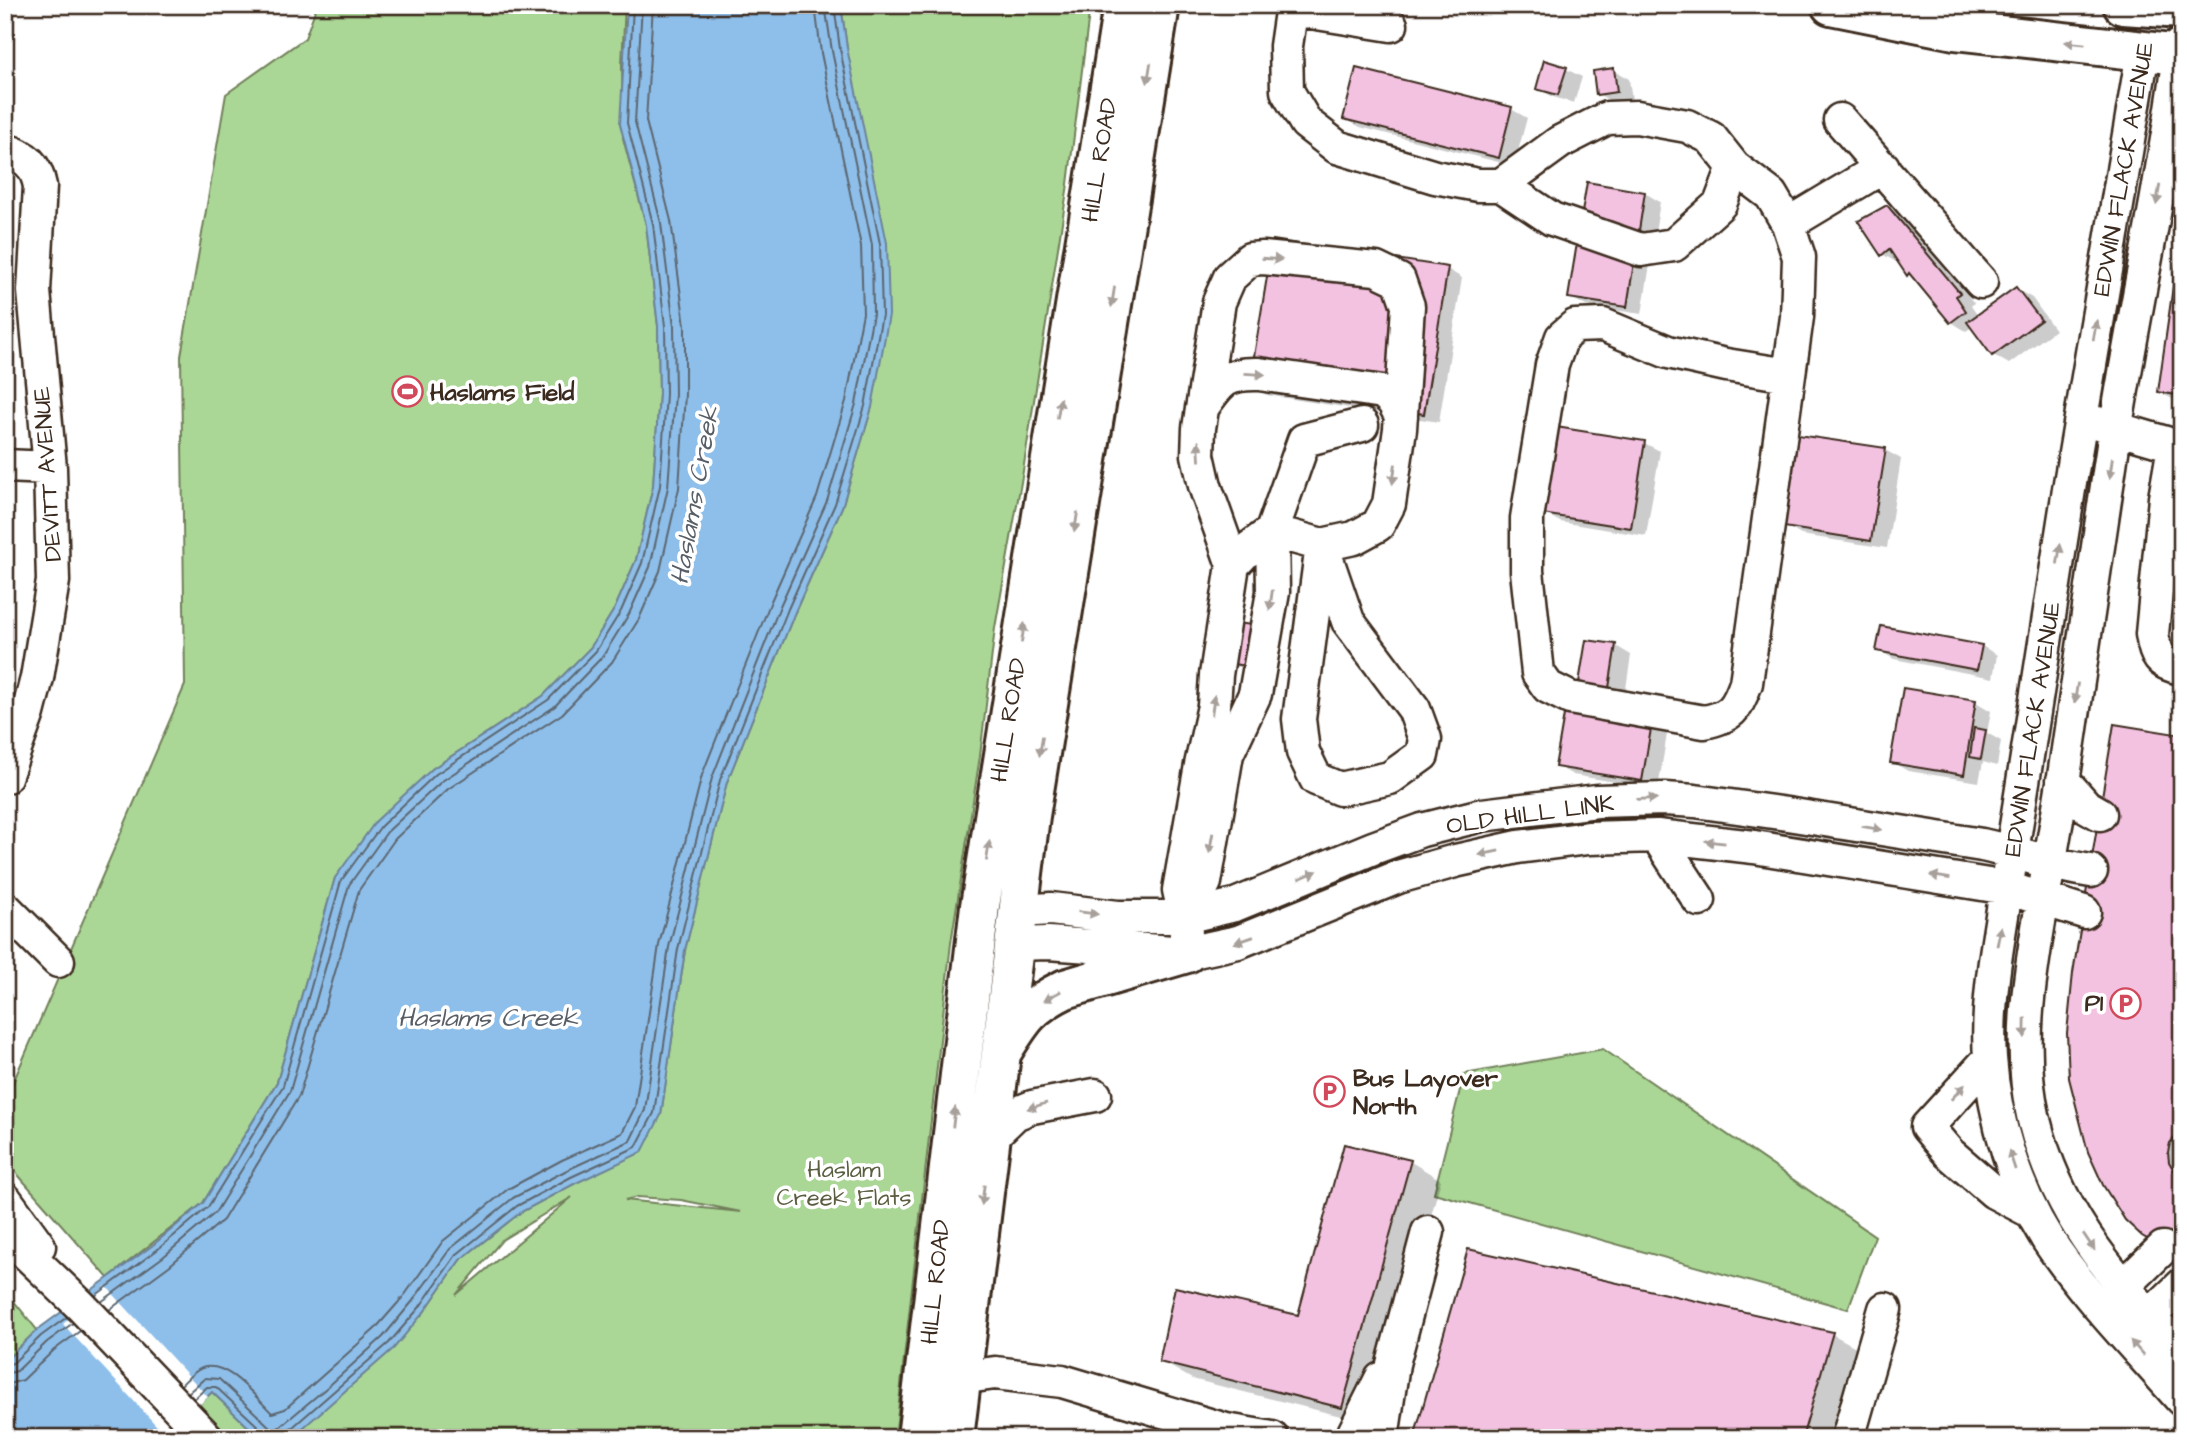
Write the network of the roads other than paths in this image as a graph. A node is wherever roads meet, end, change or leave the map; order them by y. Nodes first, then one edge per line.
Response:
1 (1124, 5) edge
2 (1160, 5) edge
3 (1830, 5) edge
4 (1292, 7) edge
5 (2151, 7) edge
6 (1391, 25) dead end
7 (2181, 51) edge
8 (2143, 52) junction
9 (1840, 120) dead end
10 (5, 150) edge
11 (1734, 167) junction
12 (1882, 167) junction
13 (1501, 185) junction
14 (1788, 224) junction
15 (1981, 282) dead end
16 (1788, 375) junction
17 (1202, 408) junction
18 (1401, 416) junction
19 (2081, 416) junction
20 (1362, 425) dead end
21 (2116, 430) junction
22 (5, 466) edge
23 (50, 468) junction
24 (1272, 531) junction
25 (1322, 545) junction
26 (1233, 565) junction
27 (2182, 668) edge
28 (1216, 751) junction
29 (5, 777) edge
30 (2063, 780) junction
31 (2100, 814) dead end
32 (1657, 836) junction
33 (2013, 852) junction
34 (2049, 864) junction
35 (2091, 872) dead end
36 (2007, 888) junction
37 (2043, 898) junction
38 (1699, 901) dead end
39 (5, 908) edge
40 (2084, 912) dead end
41 (978, 923) junction
42 (1018, 927) junction
43 (1186, 935) junction
44 (58, 961) dead end
45 (1000, 1055) junction
46 (1990, 1058) junction
47 (1095, 1095) dead end
48 (990, 1138) junction
49 (5, 1199) edge
50 (2032, 1212) junction
51 (1428, 1232) dead end
52 (5, 1233) edge
53 (2163, 1248) dead end
54 (2182, 1284) edge
55 (80, 1305) junction
56 (2130, 1306) junction
57 (1885, 1308) dead end
58 (2182, 1353) edge
59 (1392, 1364) junction
60 (960, 1378) junction
61 (2182, 1400) edge
62 (919, 1421) edge
63 (199, 1430) edge
64 (954, 1438) edge
65 (1261, 1438) edge
66 (1272, 1438) edge
67 (1353, 1438) edge
68 (1382, 1438) edge
69 (1849, 1438) edge

41 -> 1 main road, HILL ROAD
2 -> 42 main road, HILL ROAD
8 -> 3 main road
4 - 6 street
4 - 13 street
5 - 8 main road, EDWIN FLACK AVENUE
7 - 8 main road
7 -> 21 street, EDWIN FLACK AVENUE
19 -> 8 street, EDWIN FLACK AVENUE
9 - 12 street
10 - 23 street, DEVITT AVENUE
11 - 13 street
11 - 13 street
11 - 14 street
12 - 14 street
12 - 15 street
14 - 16 street
16 - 16 street
17 -> 18 street
17 -> 18 street
26 -> 17 street
18 -> 25 street
19 - 21 street
33 -> 19 street, EDWIN FLACK AVENUE
20 - 24 street
21 - 27 street
21 -> 30 street, EDWIN FLACK AVENUE
22 - 23 street
23 - 29 street, DEVITT AVENUE
24 - 25 street
24 - 26 street
24 -> 28 street
25 - 25 street
28 -> 26 street
28 - 43 street
30 - 31 street
30 - 34 street, EDWIN FLACK AVENUE
36 -> 32 street, OLD HILL LINK
32 - 38 street
32 -> 43 street, OLD HILL LINK
33 - 34 street, OLD HILL LINK
33 - 36 street, EDWIN FLACK AVENUE
43 -> 33 street, OLD HILL LINK
34 - 35 street, OLD HILL LINK
34 - 37 street, EDWIN FLACK AVENUE
36 - 37 street, OLD HILL LINK
46 -> 36 street, EDWIN FLACK AVENUE
37 - 40 street, OLD HILL LINK
37 -> 56 street, EDWIN FLACK AVENUE
39 - 44 street
41 - 42 main road, OLD HILL LINK
62 -> 41 main road, HILL ROAD
42 - 43 street, OLD HILL LINK
42 - 45 main road, HILL ROAD
43 -> 45 main road
45 - 48 main road, HILL ROAD
50 -> 46 street, EDWIN FLACK AVENUE
50 -> 46 street
47 -> 48 street
48 -> 60 main road, HILL ROAD
49 - 55 street
50 - 56 street, EDWIN FLACK AVENUE
51 - 59 street
52 - 55 street
53 - 56 street
54 - 56 street
55 - 63 street
56 - 58 street, EDWIN FLACK AVENUE
61 -> 56 street, EDWIN FLACK AVENUE
57 - 69 street
59 - 67 street
59 - 68 street
60 - 62 main road
60 - 64 main road, HILL ROAD
60 - 65 street
65 - 66 street

